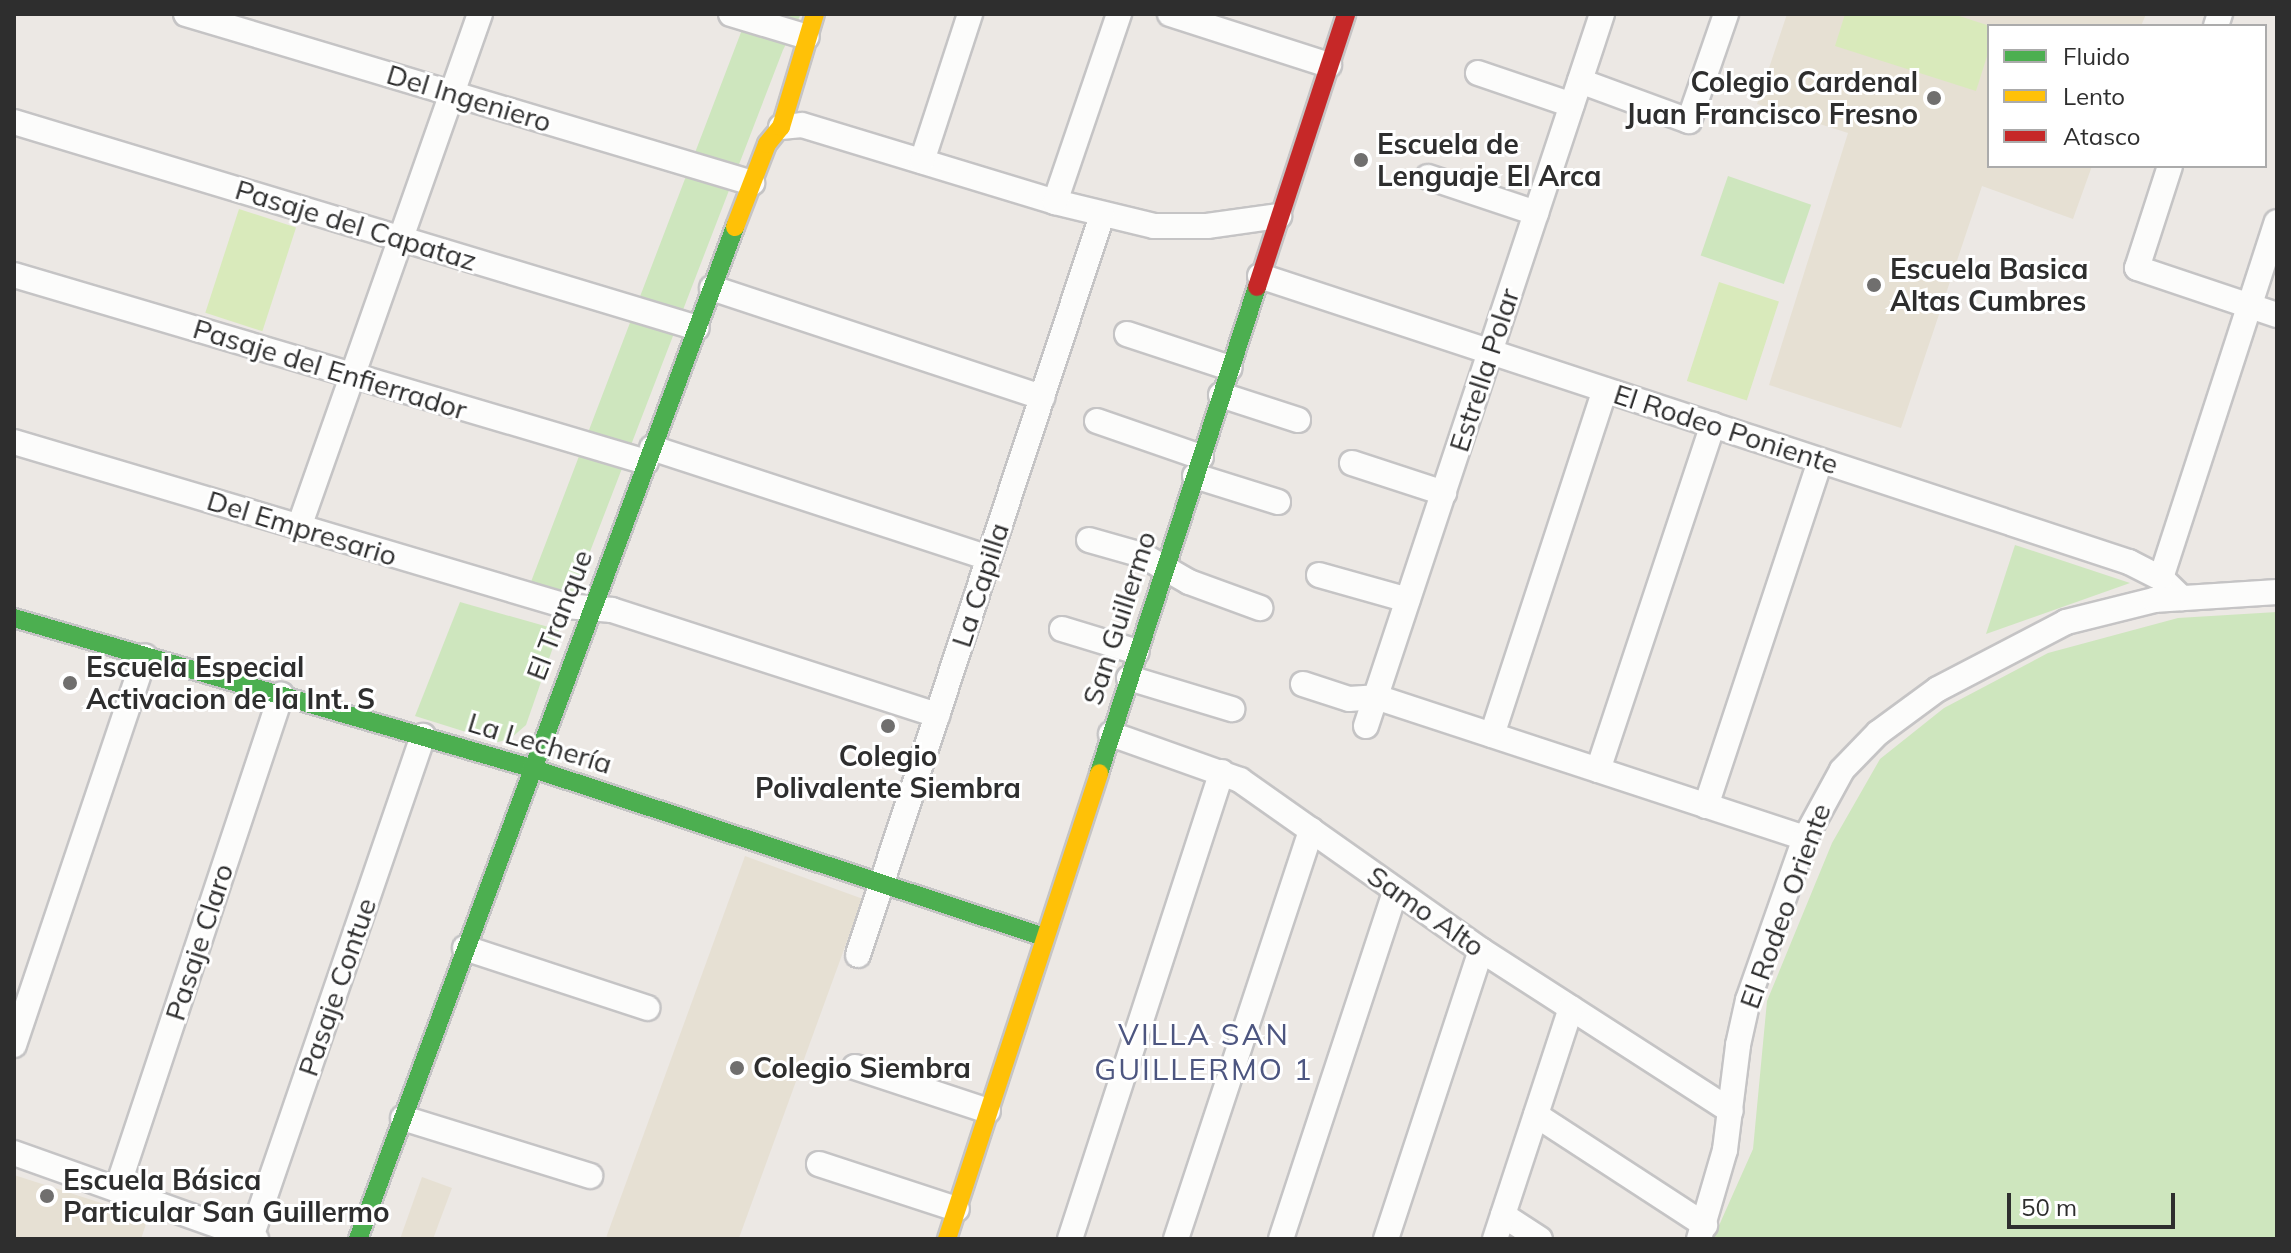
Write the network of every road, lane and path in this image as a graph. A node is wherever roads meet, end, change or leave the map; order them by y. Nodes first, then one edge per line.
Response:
1 (186, 14) edge
2 (480, 14) edge
3 (731, 14) edge
4 (970, 14) edge
5 (1119, 14) edge
6 (1170, 14) edge
7 (1346, 14) edge
8 (1602, 14) edge
9 (1726, 14) edge
10 (811, 26) edge
11 (1329, 65) junction
12 (1478, 73) dead end
13 (1580, 81) junction
14 (452, 93) junction
15 (1572, 105) junction
16 (14, 122) edge
17 (781, 127) junction
18 (922, 161) junction
19 (2169, 168) edge
20 (1428, 177) dead end
21 (752, 183) junction
22 (1055, 202) junction
23 (1536, 213) junction
24 (1102, 215) junction
25 (1279, 216) junction
26 (2277, 222) edge
27 (401, 238) junction
28 (14, 275) edge
29 (1260, 276) junction
30 (712, 288) junction
31 (2250, 306) junction
32 (2277, 315) edge
33 (697, 328) junction
34 (1127, 334) dead end
35 (1490, 352) junction
36 (1230, 368) junction
37 (353, 375) junction
38 (1605, 390) junction
39 (1221, 395) junction
40 (1042, 397) junction
41 (1298, 420) dead end
42 (1097, 421) dead end
43 (1713, 425) junction
44 (14, 442) edge
45 (649, 455) junction
46 (1820, 461) junction
47 (1352, 463) dead end
48 (1198, 466) junction
49 (1444, 493) junction
50 (1278, 502) dead end
51 (299, 527) junction
52 (1089, 540) dead end
53 (989, 558) junction
54 (1165, 568) junction
55 (1319, 575) dead end
56 (2161, 578) junction
57 (2277, 592) edge
58 (2182, 598) junction
59 (1408, 600) junction
60 (1260, 608) dead end
61 (591, 609) junction
62 (14, 618) edge
63 (1062, 629) dead end
64 (1137, 652) junction
65 (145, 656) junction
66 (1129, 678) junction
67 (1303, 684) dead end
68 (281, 695) junction
69 (1376, 697) junction
70 (1232, 709) dead end
71 (937, 715) junction
72 (1366, 726) dead end
73 (1111, 734) junction
74 (1492, 735) junction
75 (423, 736) junction
76 (531, 768) junction
77 (1598, 770) junction
78 (1222, 772) junction
79 (1706, 806) junction
80 (1311, 830) junction
81 (1805, 838) junction
82 (882, 883) junction
83 (1396, 890) junction
84 (1044, 937) junction
85 (465, 948) junction
86 (1481, 950) junction
87 (858, 955) dead end
88 (647, 1008) dead end
89 (1571, 1008) junction
90 (14, 1045) edge
91 (855, 1067) dead end
92 (988, 1111) junction
93 (1731, 1111) junction
94 (1536, 1115) junction
95 (403, 1118) junction
96 (14, 1153) edge
97 (819, 1164) dead end
98 (590, 1176) dead end
99 (117, 1189) junction
100 (957, 1209) junction
101 (1503, 1215) junction
102 (1702, 1232) edge
103 (254, 1238) edge
104 (358, 1239) edge
105 (947, 1239) edge
106 (1070, 1239) edge
107 (1176, 1239) edge
108 (1281, 1239) edge
109 (1386, 1239) edge
110 (1495, 1239) edge
111 (1540, 1239) edge

1 - 14 street, Del Ingeniero
2 - 14 street
3 - 10 street
4 - 18 street
5 - 22 street
6 - 11 street
7 - 11 street, San Guillermo
8 - 13 street, Estrella Polar
9 - 13 street
10 - 17 street, El Tranque
11 - 25 street, San Guillermo
12 - 15 street
13 - 15 street, Estrella Polar
14 - 21 street, Del Ingeniero
14 - 27 street
15 - 23 street, Estrella Polar
16 - 27 street, Pasaje del Capataz
17 - 18 street
17 - 21 street, El Tranque
18 - 22 street
19 - 31 street
20 - 23 street
21 - 30 street, El Tranque
22 - 24 street
23 - 35 street, Estrella Polar
24 - 25 street
24 - 40 street, La Capilla
25 - 29 street, San Guillermo
26 - 31 street
27 - 33 street, Pasaje del Capataz
27 - 37 street
28 - 37 street, Pasaje del Enfierrador
29 - 35 street, El Rodeo Poniente
29 - 36 street, San Guillermo
30 - 33 street, El Tranque
30 - 40 street
31 - 32 street
31 - 56 street
33 - 45 street, El Tranque
34 - 36 street
35 - 38 street, El Rodeo Poniente
35 - 49 street, Estrella Polar
36 - 39 street, San Guillermo
37 - 45 street, Pasaje del Enfierrador
37 - 51 street
38 - 43 street, El Rodeo Poniente
38 - 74 street
39 - 41 street
39 - 48 street, San Guillermo
40 - 53 street, La Capilla
42 - 48 street
43 - 46 street, El Rodeo Poniente
43 - 77 street
44 - 51 street, Del Empresario
45 - 53 street, Pasaje del Enfierrador
45 - 61 street, El Tranque
46 - 56 street, El Rodeo Poniente
46 - 79 street
47 - 49 street
48 - 50 street
48 - 54 street, San Guillermo
49 - 59 street, Estrella Polar
51 - 61 street, Del Empresario
52 - 54 street
53 - 71 street, La Capilla
54 - 60 street
54 - 64 street, San Guillermo
55 - 59 street
56 - 58 street, El Rodeo Poniente
57 - 58 street, El Rodeo Oriente
58 - 81 street, El Rodeo Oriente
59 - 69 street, Estrella Polar
61 - 71 street, Del Empresario
61 - 76 street, El Tranque
62 - 65 street, La Lechería
63 - 64 street
64 - 66 street, San Guillermo
65 - 68 street, La Lechería
65 - 90 street
66 - 70 street
66 - 73 street, San Guillermo
67 - 69 street
68 - 75 street, La Lechería
68 - 99 street, Pasaje Claro
69 - 72 street, Estrella Polar
69 - 74 street
71 - 82 street, La Capilla
73 - 78 street, Samo Alto
73 - 84 street, San Guillermo
74 - 77 street
75 - 76 street, La Lechería
75 - 103 street, Pasaje Contue
76 - 82 street, La Lechería
76 - 85 street, El Tranque
77 - 79 street
78 - 80 street, Samo Alto
78 - 106 street
79 - 81 street
80 - 83 street, Samo Alto
80 - 107 street
81 - 93 street, El Rodeo Oriente
82 - 84 street, La Lechería
82 - 87 street, La Capilla
83 - 86 street, Samo Alto
83 - 108 street
84 - 92 street, San Guillermo
85 - 88 street
85 - 95 street, El Tranque
86 - 89 street, Samo Alto
86 - 109 street
89 - 93 street, Samo Alto
89 - 94 street
91 - 92 street
92 - 100 street, San Guillermo
93 - 102 street, El Rodeo Oriente
94 - 101 street
94 - 102 street
95 - 98 street
95 - 104 street, El Tranque
96 - 99 street
97 - 100 street
99 - 103 street
100 - 105 street, San Guillermo
101 - 110 street
101 - 111 street

